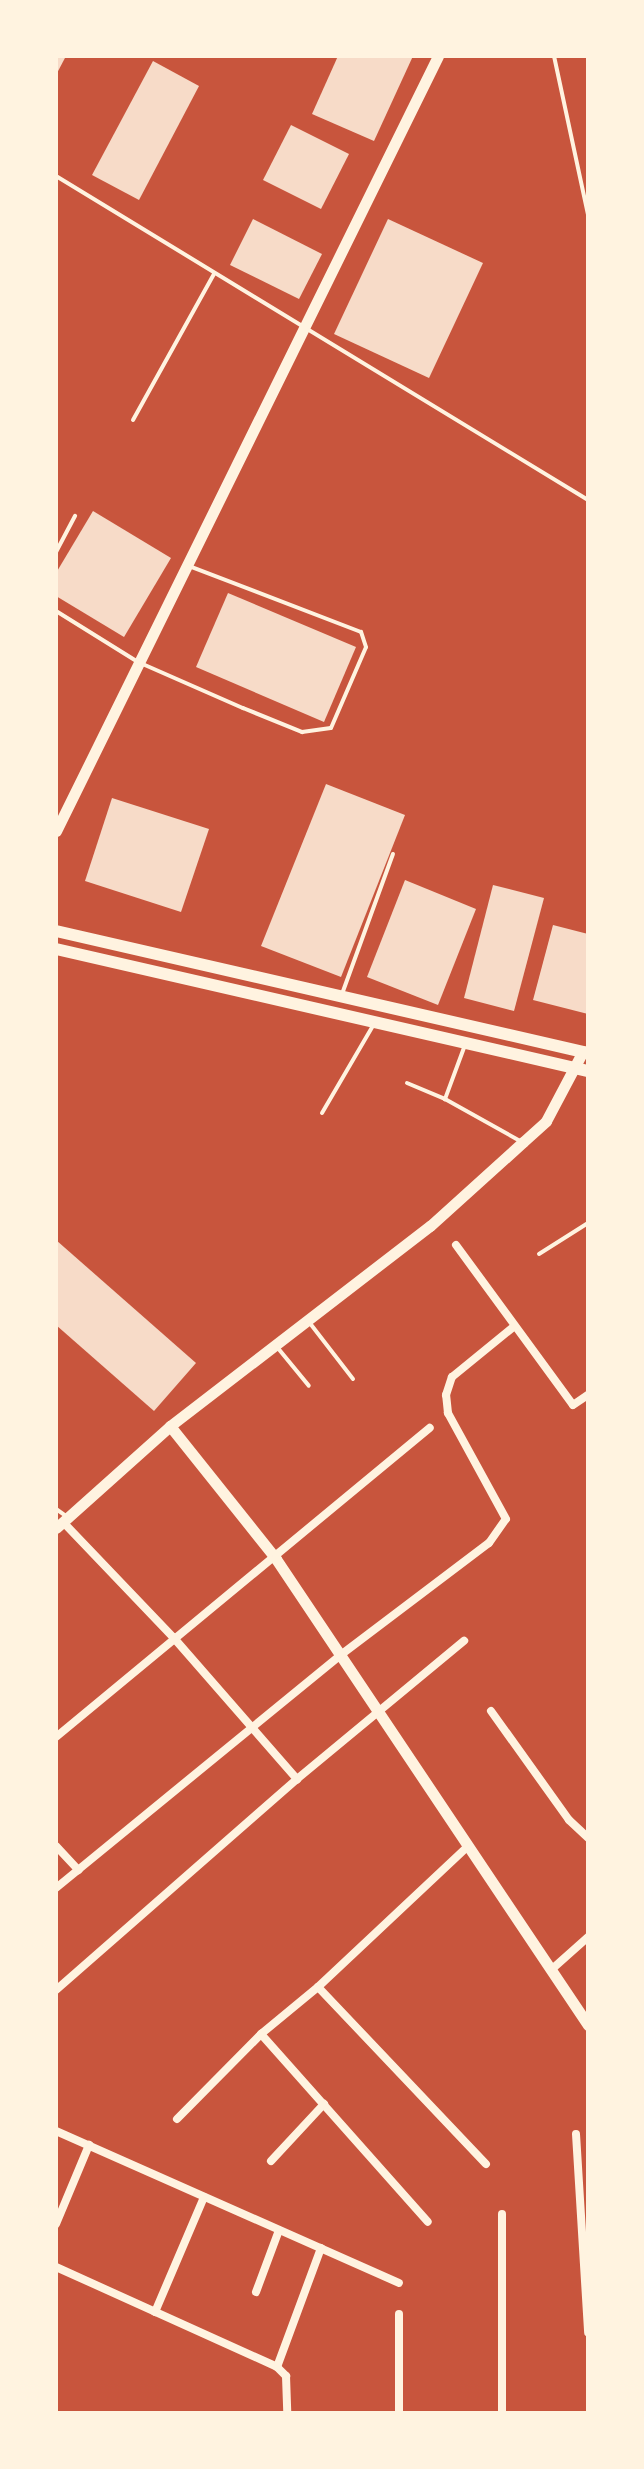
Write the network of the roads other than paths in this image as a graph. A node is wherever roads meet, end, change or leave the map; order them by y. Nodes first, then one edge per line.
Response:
1 (438, 56) edge
2 (554, 56) edge
3 (56, 176) edge
4 (588, 214) edge
5 (214, 274) junction
6 (303, 329) junction
7 (133, 420) dead end
8 (588, 500) edge
9 (75, 516) dead end
10 (56, 552) edge
11 (186, 565) junction
12 (56, 611) edge
13 (138, 662) junction
14 (56, 831) edge
15 (393, 854) dead end
16 (56, 931) edge
17 (56, 949) edge
18 (341, 996) junction
19 (375, 1022) junction
20 (465, 1043) junction
21 (586, 1052) edge
22 (583, 1070) edge
23 (407, 1083) dead end
24 (445, 1099) junction
25 (322, 1113) dead end
26 (523, 1142) junction
27 (588, 1223) edge
28 (456, 1245) dead end
29 (539, 1254) dead end
30 (308, 1320) junction
31 (512, 1328) junction
32 (275, 1345) junction
33 (353, 1379) dead end
34 (309, 1386) dead end
35 (588, 1395) edge
36 (170, 1426) junction
37 (430, 1428) dead end
38 (56, 1509) edge
39 (62, 1523) edge
40 (276, 1559) junction
41 (173, 1637) junction
42 (464, 1641) dead end
43 (338, 1657) junction
44 (491, 1711) dead end
45 (377, 1713) junction
46 (252, 1727) junction
47 (56, 1737) edge
48 (297, 1779) junction
49 (588, 1838) edge
50 (56, 1846) edge
51 (467, 1847) junction
52 (78, 1870) junction
53 (56, 1888) edge
54 (588, 1937) edge
55 (551, 1970) junction
56 (318, 1987) junction
57 (56, 1990) edge
58 (586, 2019) edge
59 (261, 2034) junction
60 (324, 2104) junction
61 (177, 2119) dead end
62 (56, 2131) edge
63 (576, 2134) dead end
64 (89, 2145) junction
65 (271, 2161) dead end
66 (486, 2164) dead end
67 (204, 2197) junction
68 (502, 2214) dead end
69 (428, 2222) dead end
70 (56, 2224) edge
71 (279, 2230) junction
72 (321, 2248) junction
73 (56, 2267) edge
74 (399, 2283) dead end
75 (256, 2292) dead end
76 (155, 2312) junction
77 (399, 2314) dead end
78 (588, 2333) edge
79 (277, 2367) junction
80 (287, 2413) edge
81 (399, 2413) edge
82 (502, 2413) edge

1 - 6 street
2 - 4 lane
3 - 5 lane
5 - 6 lane
5 - 7 lane
6 - 8 lane
6 - 11 street
9 - 10 lane
11 - 13 street
11 - 13 lane
12 - 13 lane
13 - 14 street
15 - 18 lane
16 - 18 main road
17 - 19 main road
18 - 21 main road
19 - 20 main road
19 - 25 lane
20 - 22 main road
20 - 24 lane
21 - 22 street
22 - 26 street
23 - 24 lane
24 - 26 lane
26 - 30 street
27 - 29 lane
28 - 31 street
30 - 32 street
30 - 33 lane
31 - 35 street
31 - 43 street
32 - 34 lane
32 - 36 street
36 - 39 street
36 - 40 street
37 - 40 street
38 - 39 lane
39 - 41 street
40 - 41 street
40 - 43 street
41 - 46 street
41 - 47 street
42 - 45 street
43 - 45 street
43 - 46 street
44 - 49 street
45 - 48 street
45 - 51 street
46 - 48 street
46 - 52 street
48 - 57 street
50 - 52 street
51 - 55 street
51 - 56 street
52 - 53 street
54 - 55 street
55 - 58 street
56 - 59 street
56 - 66 street
59 - 60 street
59 - 61 street
60 - 65 street
60 - 69 street
62 - 64 street
63 - 78 street
64 - 67 street
64 - 70 street
67 - 71 street
67 - 76 street
68 - 82 street
71 - 72 street
71 - 75 street
72 - 74 street
72 - 79 street
73 - 76 street
76 - 79 street
77 - 81 street
79 - 80 street

